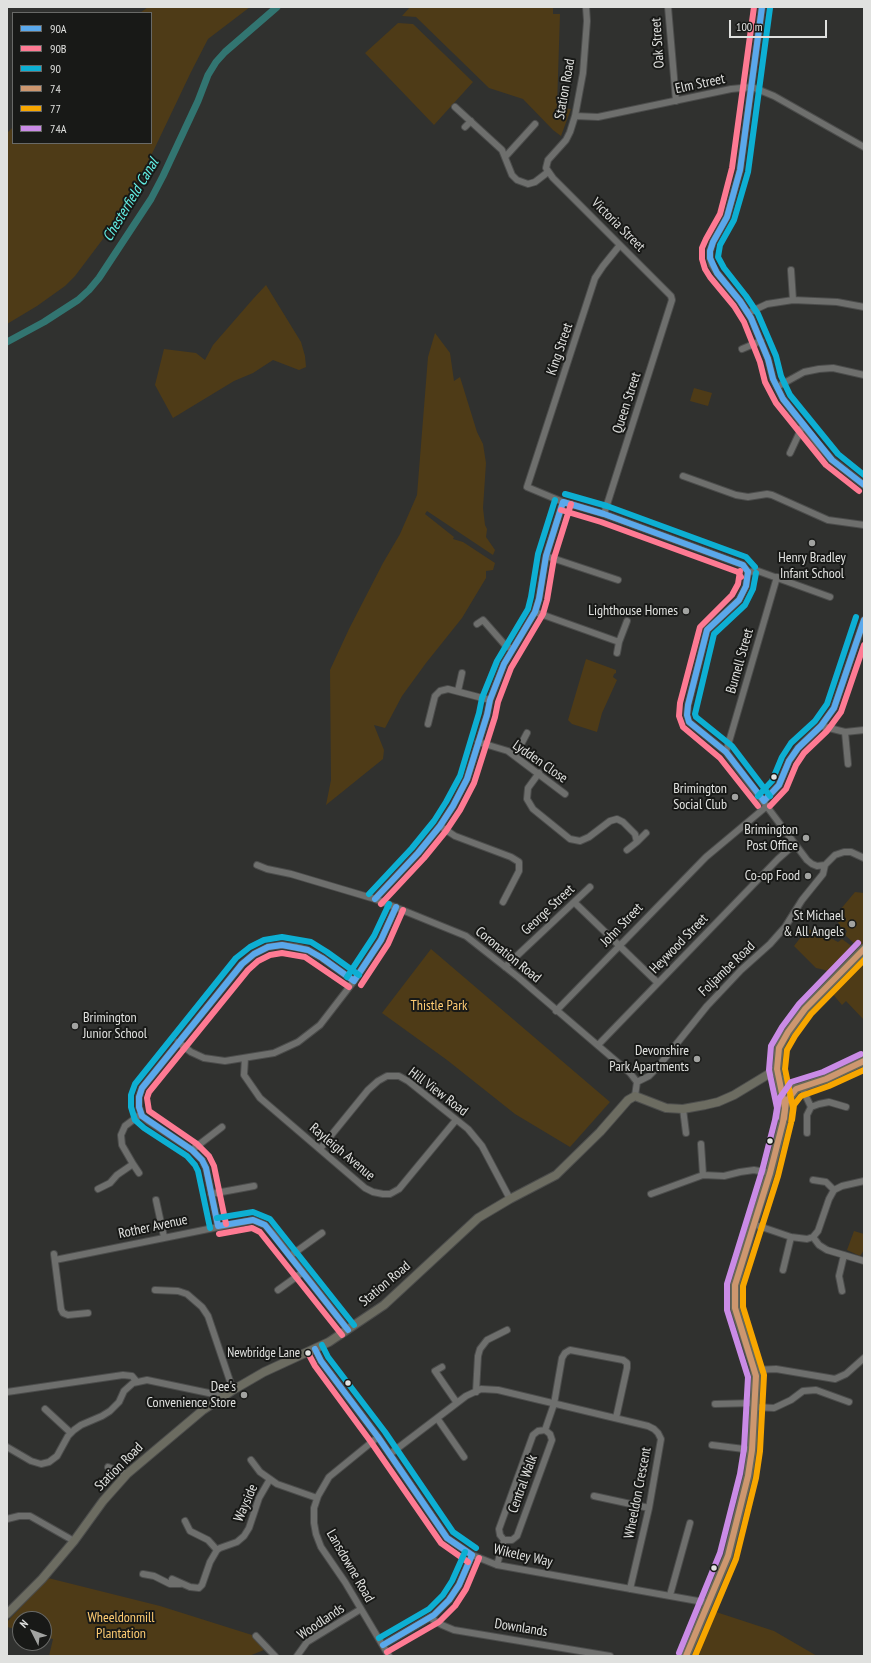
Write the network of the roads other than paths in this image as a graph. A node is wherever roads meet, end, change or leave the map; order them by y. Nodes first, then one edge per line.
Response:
1 (586, 7) edge
2 (668, 7) edge
3 (762, 7) edge
4 (752, 87) junction
5 (676, 101) junction
6 (456, 107) dead end
7 (575, 116) junction
8 (470, 121) junction
9 (535, 124) dead end
10 (465, 127) dead end
11 (864, 147) edge
12 (506, 156) junction
13 (547, 170) junction
14 (620, 245) junction
15 (792, 270) dead end
16 (672, 300) joint
17 (794, 300) junction
18 (864, 307) edge
19 (748, 313) junction
20 (761, 341) junction
21 (742, 349) dead end
22 (864, 375) edge
23 (777, 387) junction
24 (803, 425) junction
25 (790, 453) dead end
26 (683, 476) dead end
27 (864, 485) edge
28 (563, 502) junction
29 (604, 514) junction
30 (864, 525) edge
31 (546, 556) junction
32 (748, 572) junction
33 (777, 577) junction
34 (618, 580) dead end
35 (830, 597) dead end
36 (535, 612) junction
37 (628, 621) dead end
38 (864, 622) edge
39 (477, 624) dead end
40 (619, 642) junction
41 (512, 649) junction
42 (618, 653) dead end
43 (462, 673) dead end
44 (458, 691) junction
45 (490, 700) junction
46 (428, 724) dead end
47 (821, 726) junction
48 (864, 730) edge
49 (845, 732) junction
50 (527, 733) dead end
51 (478, 742) junction
52 (726, 752) junction
53 (515, 756) junction
54 (848, 764) dead end
55 (538, 773) junction
56 (565, 794) dead end
57 (765, 804) junction
58 (440, 826) junction
59 (646, 833) dead end
60 (637, 842) junction
61 (795, 844) junction
62 (627, 850) dead end
63 (864, 858) edge
64 (257, 865) dead end
65 (825, 866) junction
66 (590, 887) dead end
67 (375, 899) junction
68 (503, 902) dead end
69 (574, 902) junction
70 (396, 907) junction
71 (620, 945) junction
72 (864, 949) edge
73 (505, 967) junction
74 (354, 981) junction
75 (658, 983) junction
76 (556, 1011) junction
77 (178, 1042) junction
78 (598, 1045) junction
79 (245, 1058) junction
80 (864, 1061) edge
81 (777, 1069) junction
82 (779, 1078) junction
83 (637, 1082) junction
84 (799, 1089) junction
85 (635, 1096) junction
86 (811, 1107) junction
87 (846, 1107) dead end
88 (785, 1108) junction
89 (683, 1109) junction
90 (141, 1114) junction
91 (456, 1120) junction
92 (222, 1127) dead end
93 (686, 1133) dead end
94 (807, 1133) dead end
95 (701, 1144) dead end
96 (320, 1149) junction
97 (192, 1150) junction
98 (133, 1164) junction
99 (139, 1173) dead end
100 (770, 1173) junction
101 (703, 1175) junction
102 (813, 1180) dead end
103 (864, 1181) edge
104 (254, 1186) dead end
105 (98, 1189) dead end
106 (834, 1190) junction
107 (211, 1194) junction
108 (651, 1194) dead end
109 (510, 1199) junction
110 (156, 1200) dead end
111 (753, 1224) junction
112 (218, 1226) junction
113 (322, 1233) dead end
114 (164, 1237) junction
115 (790, 1237) junction
116 (813, 1237) junction
117 (844, 1255) junction
118 (290, 1256) junction
119 (864, 1261) edge
120 (783, 1270) dead end
121 (303, 1272) junction
122 (155, 1290) dead end
123 (278, 1290) dead end
124 (842, 1292) dead end
125 (88, 1313) dead end
126 (348, 1330) junction
127 (507, 1330) dead end
128 (315, 1349) junction
129 (864, 1358) edge
130 (442, 1366) dead end
131 (755, 1370) junction
132 (135, 1383) junction
133 (233, 1390) junction
134 (7, 1392) edge
135 (476, 1392) junction
136 (223, 1396) junction
137 (849, 1402) dead end
138 (457, 1403) junction
139 (554, 1404) junction
140 (715, 1404) dead end
141 (755, 1405) junction
142 (45, 1409) dead end
143 (437, 1418) junction
144 (616, 1418) junction
145 (545, 1430) junction
146 (71, 1433) junction
147 (378, 1437) junction
148 (712, 1445) dead end
149 (7, 1447) edge
150 (752, 1450) junction
151 (390, 1454) junction
152 (464, 1457) dead end
153 (251, 1460) dead end
154 (108, 1467) dead end
155 (127, 1474) junction
156 (270, 1479) junction
157 (594, 1496) dead end
158 (317, 1498) junction
159 (649, 1508) junction
160 (7, 1520) edge
161 (185, 1521) dead end
162 (690, 1523) dead end
163 (504, 1540) junction
164 (74, 1541) junction
165 (217, 1550) junction
166 (472, 1555) junction
167 (497, 1564) junction
168 (144, 1574) dead end
169 (172, 1579) dead end
170 (180, 1584) junction
171 (630, 1588) junction
172 (670, 1595) junction
173 (708, 1603) junction
174 (361, 1609) junction
175 (7, 1614) edge
176 (430, 1618) junction
177 (256, 1636) dead end
178 (383, 1645) junction
179 (275, 1656) edge
180 (296, 1656) edge
181 (389, 1656) edge
182 (610, 1656) edge
183 (686, 1656) edge

1 - 7 street, Station Road
2 - 5 street, Oak Street
3 - 4 street
4 - 5 street, Elm Street
4 - 11 street, Elm Street
4 - 19 street
5 - 7 street, Elm Street
6 - 8 street
7 - 13 street, Station Road
8 - 10 street
8 - 12 street
9 - 12 street
12 - 13 street
13 - 14 street, Victoria Street
14 - 16 street, Victoria Street
14 - 28 street, King Street
15 - 17 street
16 - 29 street, Queen Street
17 - 18 street
17 - 19 street
19 - 20 street
20 - 21 street
20 - 23 street
22 - 23 street
23 - 24 street
24 - 25 street
24 - 27 street
26 - 30 street
28 - 29 street
28 - 31 street
29 - 32 street
31 - 34 street
31 - 36 street
32 - 33 street
32 - 52 street
33 - 35 street
33 - 52 street, Burnell Street
36 - 40 street
36 - 41 street
37 - 40 street
38 - 47 street
39 - 41 street
40 - 42 street
41 - 45 street
43 - 44 street
44 - 45 street
44 - 46 street
45 - 51 street
47 - 49 street
47 - 57 street
48 - 49 street
49 - 54 street
50 - 53 street
51 - 53 street, Lydden Close
51 - 58 street
52 - 57 street
53 - 55 street, Lydden Close
55 - 56 street, Lydden Close
55 - 60 street
57 - 61 street
57 - 71 street, John Street
58 - 67 street
58 - 68 street
59 - 60 street
60 - 62 street
61 - 65 street
61 - 75 street, Heywood Street
63 - 65 street
64 - 67 street, Coronation Road
65 - 83 street, Foljambe Road
66 - 69 street, George Street
67 - 70 street, Coronation Road
69 - 71 street
69 - 73 street, George Street
70 - 73 street, Coronation Road
70 - 74 street
71 - 75 street
71 - 76 street, John Street
72 - 81 highway
73 - 76 street, Coronation Road
74 - 77 street
74 - 79 street
75 - 78 street, Heywood Street
76 - 78 street, Coronation Road
77 - 79 street
77 - 90 street
78 - 83 street, Coronation Road
79 - 96 street, Rayleigh Avenue
80 - 84 highway
81 - 82 highway
81 - 89 main road
82 - 84 highway
82 - 88 highway
83 - 85 street
84 - 86 street
84 - 88 highway
85 - 89 main road
85 - 109 main road, Station Road
86 - 87 street
86 - 94 street
88 - 100 highway
89 - 93 street
90 - 97 street
90 - 98 street
91 - 96 street, Hill View Road
91 - 96 street, Rayleigh Avenue
91 - 109 street, Hill View Road
92 - 97 street
95 - 101 street
97 - 107 street
98 - 99 street
98 - 105 street
100 - 101 street
100 - 111 highway
101 - 108 street
102 - 106 street
103 - 106 street
104 - 107 street
106 - 116 street
107 - 112 street
109 - 126 main road, Station Road
110 - 114 street
111 - 115 street
111 - 131 highway
112 - 114 street, Rother Avenue
112 - 118 street, Rother Avenue
113 - 118 street
114 - 125 street, Rother Avenue
115 - 116 street
115 - 120 street
116 - 117 street
117 - 119 street
117 - 124 street
118 - 121 street, Rother Avenue
121 - 123 street
121 - 126 street, Rother Avenue
122 - 133 street
126 - 128 main road, Station Road
127 - 135 street
128 - 133 main road, Station Road
128 - 147 street, Wikeley Way
129 - 131 street
130 - 138 street
131 - 141 highway
132 - 134 street
132 - 136 street
132 - 146 street
133 - 136 main road, Station Road
135 - 138 street, Wheeldon Crescent
135 - 139 street, Wheeldon Crescent
136 - 155 main road, Station Road
137 - 141 street
138 - 143 street, Wheeldon Crescent
139 - 144 street, Wheeldon Crescent
139 - 144 street
139 - 145 street
140 - 141 street
141 - 150 highway
142 - 146 street
143 - 151 street, Wheeldon Crescent
143 - 152 street
144 - 159 street, Wheeldon Crescent
145 - 163 street, Central Walk
145 - 163 street, Central Walk
146 - 149 street
147 - 151 street, Wikeley Way
147 - 158 street, Lansdowne Road
148 - 150 street
150 - 173 highway
151 - 166 street, Wikeley Way
153 - 156 street, Wayside
154 - 155 street
155 - 164 main road, Station Road
156 - 158 street, Wayside
156 - 165 street, Wayside
157 - 159 street
158 - 174 street, Lansdowne Road
159 - 171 street, Wheeldon Crescent
160 - 164 street
161 - 165 street
162 - 172 street
163 - 167 street, Central Walk
164 - 175 main road, Station Road
165 - 170 street
166 - 167 street, Wikeley Way
166 - 176 street
167 - 171 street, Wikeley Way
168 - 170 street
169 - 170 street
171 - 172 street, Wikeley Way
172 - 173 street, Wikeley Way
173 - 183 highway
174 - 178 street, Lansdowne Road
174 - 180 street, Woodlands
176 - 178 street
176 - 182 street, Downlands
177 - 179 street
178 - 181 street, Lansdowne Road

